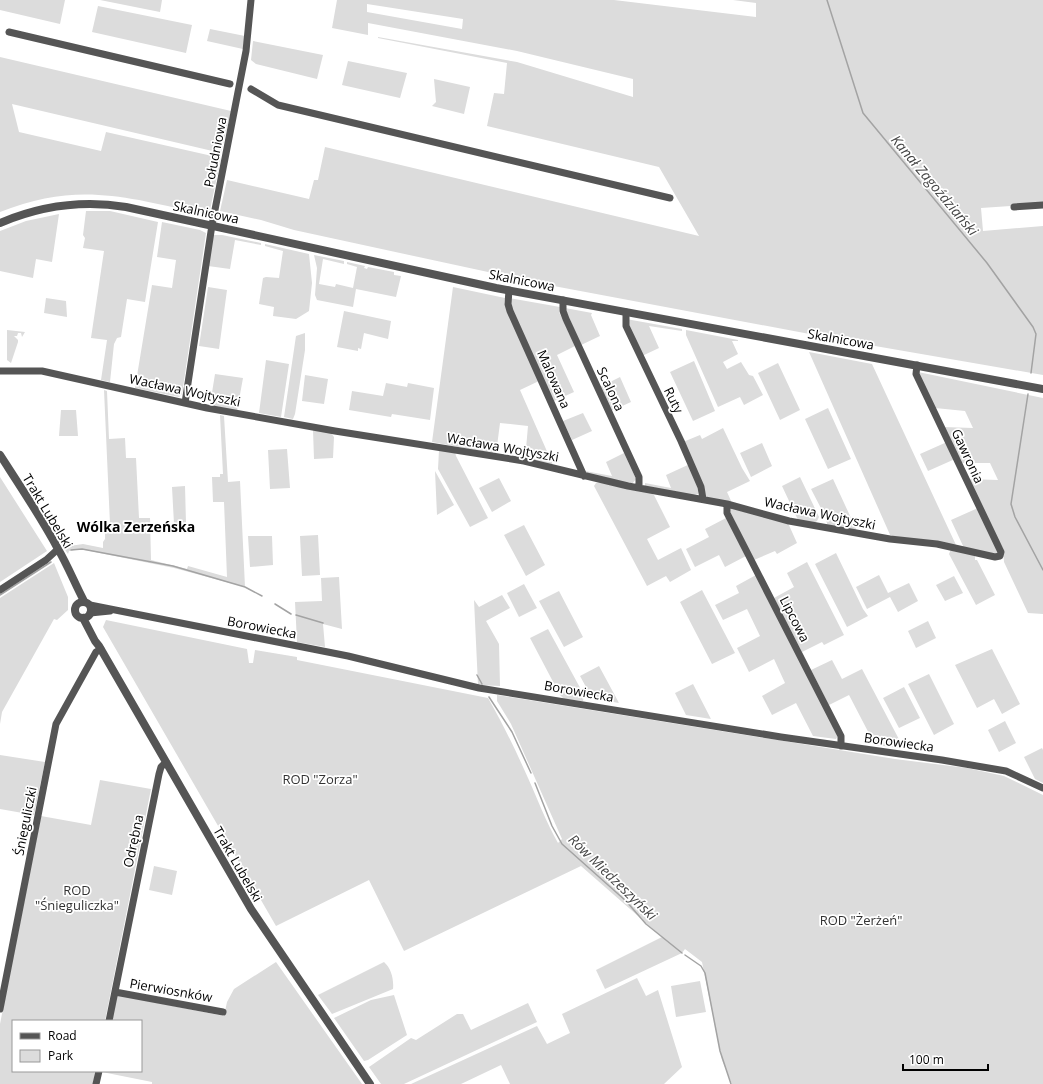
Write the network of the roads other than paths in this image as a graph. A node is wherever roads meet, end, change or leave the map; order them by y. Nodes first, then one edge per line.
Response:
1 (251, 0) edge
2 (9, 32) dead end
3 (230, 84) dead end
4 (251, 89) dead end
5 (670, 198) dead end
6 (1043, 205) edge
7 (1014, 207) dead end
8 (0, 223) edge
9 (212, 225) junction
10 (509, 290) junction
11 (563, 300) junction
12 (626, 312) junction
13 (917, 365) junction
14 (0, 371) edge
15 (1043, 389) edge
16 (185, 403) junction
17 (0, 455) edge
18 (584, 476) junction
19 (638, 488) junction
20 (703, 499) junction
21 (727, 504) junction
22 (58, 549) junction
23 (1000, 556) joint
24 (0, 590) edge
25 (86, 609) junction
26 (100, 648) junction
27 (841, 746) junction
28 (166, 762) junction
29 (1043, 788) edge
30 (115, 992) junction
31 (0, 1009) edge
32 (222, 1012) dead end
33 (109, 1020) edge
34 (99, 1072) edge
35 (96, 1084) edge
36 (370, 1084) edge

1 - 9 street, Południowa
2 - 3 street
4 - 5 street
6 - 7 street
8 - 9 street, Skalnicowa
9 - 10 street, Skalnicowa
9 - 16 street, Południowa
10 - 11 street, Skalnicowa
10 - 18 street, Malowana
11 - 12 street, Skalnicowa
11 - 19 street, Scalona
12 - 13 street, Skalnicowa
12 - 20 street, Ruty
13 - 15 street, Skalnicowa
13 - 23 street, Gawronia
14 - 16 street, Wacława Wojtyszki
16 - 18 street, Wacława Wojtyszki
17 - 22 street, Trakt Lubelski
18 - 19 street, Wacława Wojtyszki
19 - 20 street, Wacława Wojtyszki
20 - 21 street, Wacława Wojtyszki
21 - 23 street, Wacława Wojtyszki
21 - 27 street, Lipcowa
22 - 24 street
22 - 25 street, Trakt Lubelski
25 - 26 street, Trakt Lubelski
25 - 27 street, Borowiecka
26 - 28 street, Trakt Lubelski
26 - 31 street, Śnieguliczki
27 - 29 street, Borowiecka
28 - 30 street, Odrębna
28 - 36 street, Trakt Lubelski
30 - 32 street, Pierwiosnków
30 - 33 street, Odrębna
34 - 35 street

